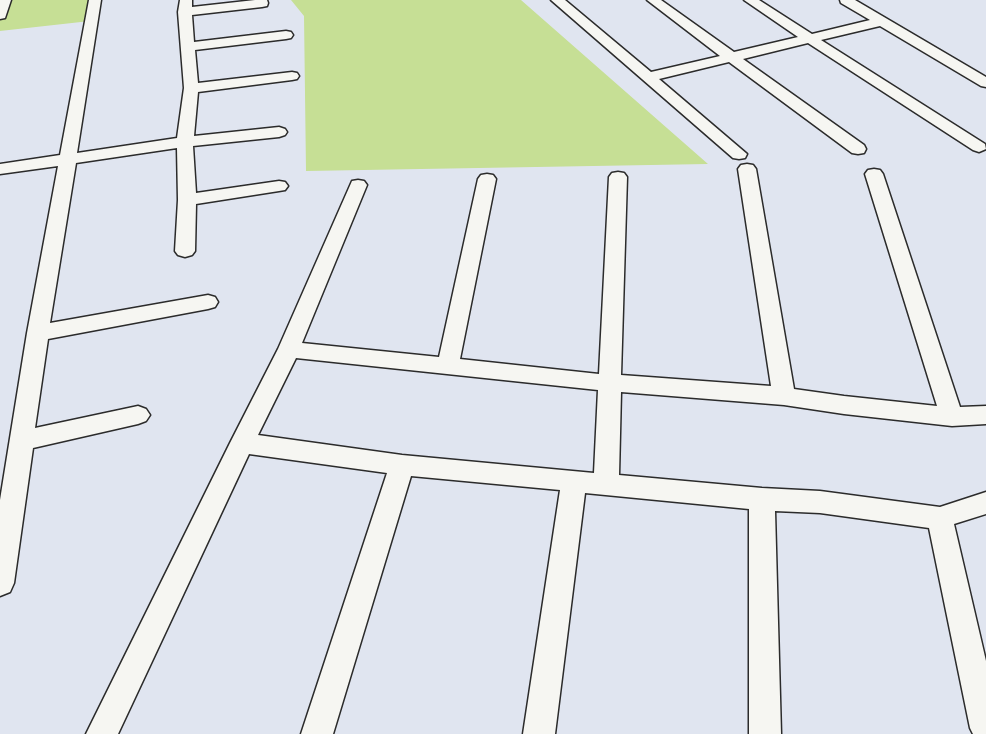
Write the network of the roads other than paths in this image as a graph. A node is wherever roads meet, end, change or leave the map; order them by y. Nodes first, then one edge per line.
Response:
1 (5, 0) edge
2 (95, 0) edge
3 (558, 0) edge
4 (653, 0) edge
5 (750, 0) edge
6 (846, 0) edge
7 (262, 3) dead end
8 (186, 6) edge
9 (0, 15) edge
10 (882, 21) junction
11 (286, 35) dead end
12 (812, 39) junction
13 (188, 47) junction
14 (731, 57) junction
15 (292, 76) dead end
16 (648, 77) junction
17 (986, 83) edge
18 (191, 88) junction
19 (279, 132) dead end
20 (185, 142) junction
21 (979, 147) dead end
22 (858, 149) dead end
23 (68, 160) junction
24 (0, 169) edge
25 (874, 174) dead end
26 (618, 177) dead end
27 (487, 179) dead end
28 (358, 185) dead end
29 (279, 186) dead end
30 (187, 200) junction
31 (185, 251) dead end
32 (208, 302) dead end
33 (38, 333) junction
34 (289, 349) junction
35 (448, 366) junction
36 (609, 383) junction
37 (784, 396) junction
38 (138, 415) dead end
39 (986, 415) edge
40 (952, 417) junction
41 (21, 442) junction
42 (242, 443) junction
43 (402, 465) junction
44 (574, 482) junction
45 (606, 484) junction
46 (762, 499) junction
47 (986, 503) edge
48 (940, 518) junction
49 (0, 583) edge
50 (986, 728) edge
51 (102, 734) edge
52 (317, 734) edge
53 (539, 734) edge
54 (765, 734) edge

1 - 9 street
2 - 23 street
3 - 16 street
4 - 14 street
5 - 12 street
6 - 10 street
7 - 8 street
8 - 13 street
10 - 12 street
10 - 17 street
11 - 13 street
12 - 14 street
12 - 21 street
13 - 18 street
14 - 16 street
14 - 22 street
15 - 18 street
16 - 37 street
18 - 20 street
19 - 20 street
20 - 23 street
20 - 30 street
23 - 24 street
23 - 33 street
25 - 40 street
26 - 36 street
27 - 35 street
28 - 34 street
29 - 30 street
30 - 31 street
32 - 33 street
33 - 41 street
34 - 35 street
34 - 42 street
35 - 36 street
36 - 37 street
36 - 45 street
37 - 40 street
38 - 41 street
39 - 40 street
41 - 49 street
42 - 43 street
42 - 51 street
43 - 44 street
43 - 52 street
44 - 45 street
44 - 53 street
45 - 46 street
46 - 48 street
46 - 54 street
47 - 48 street
48 - 50 street

